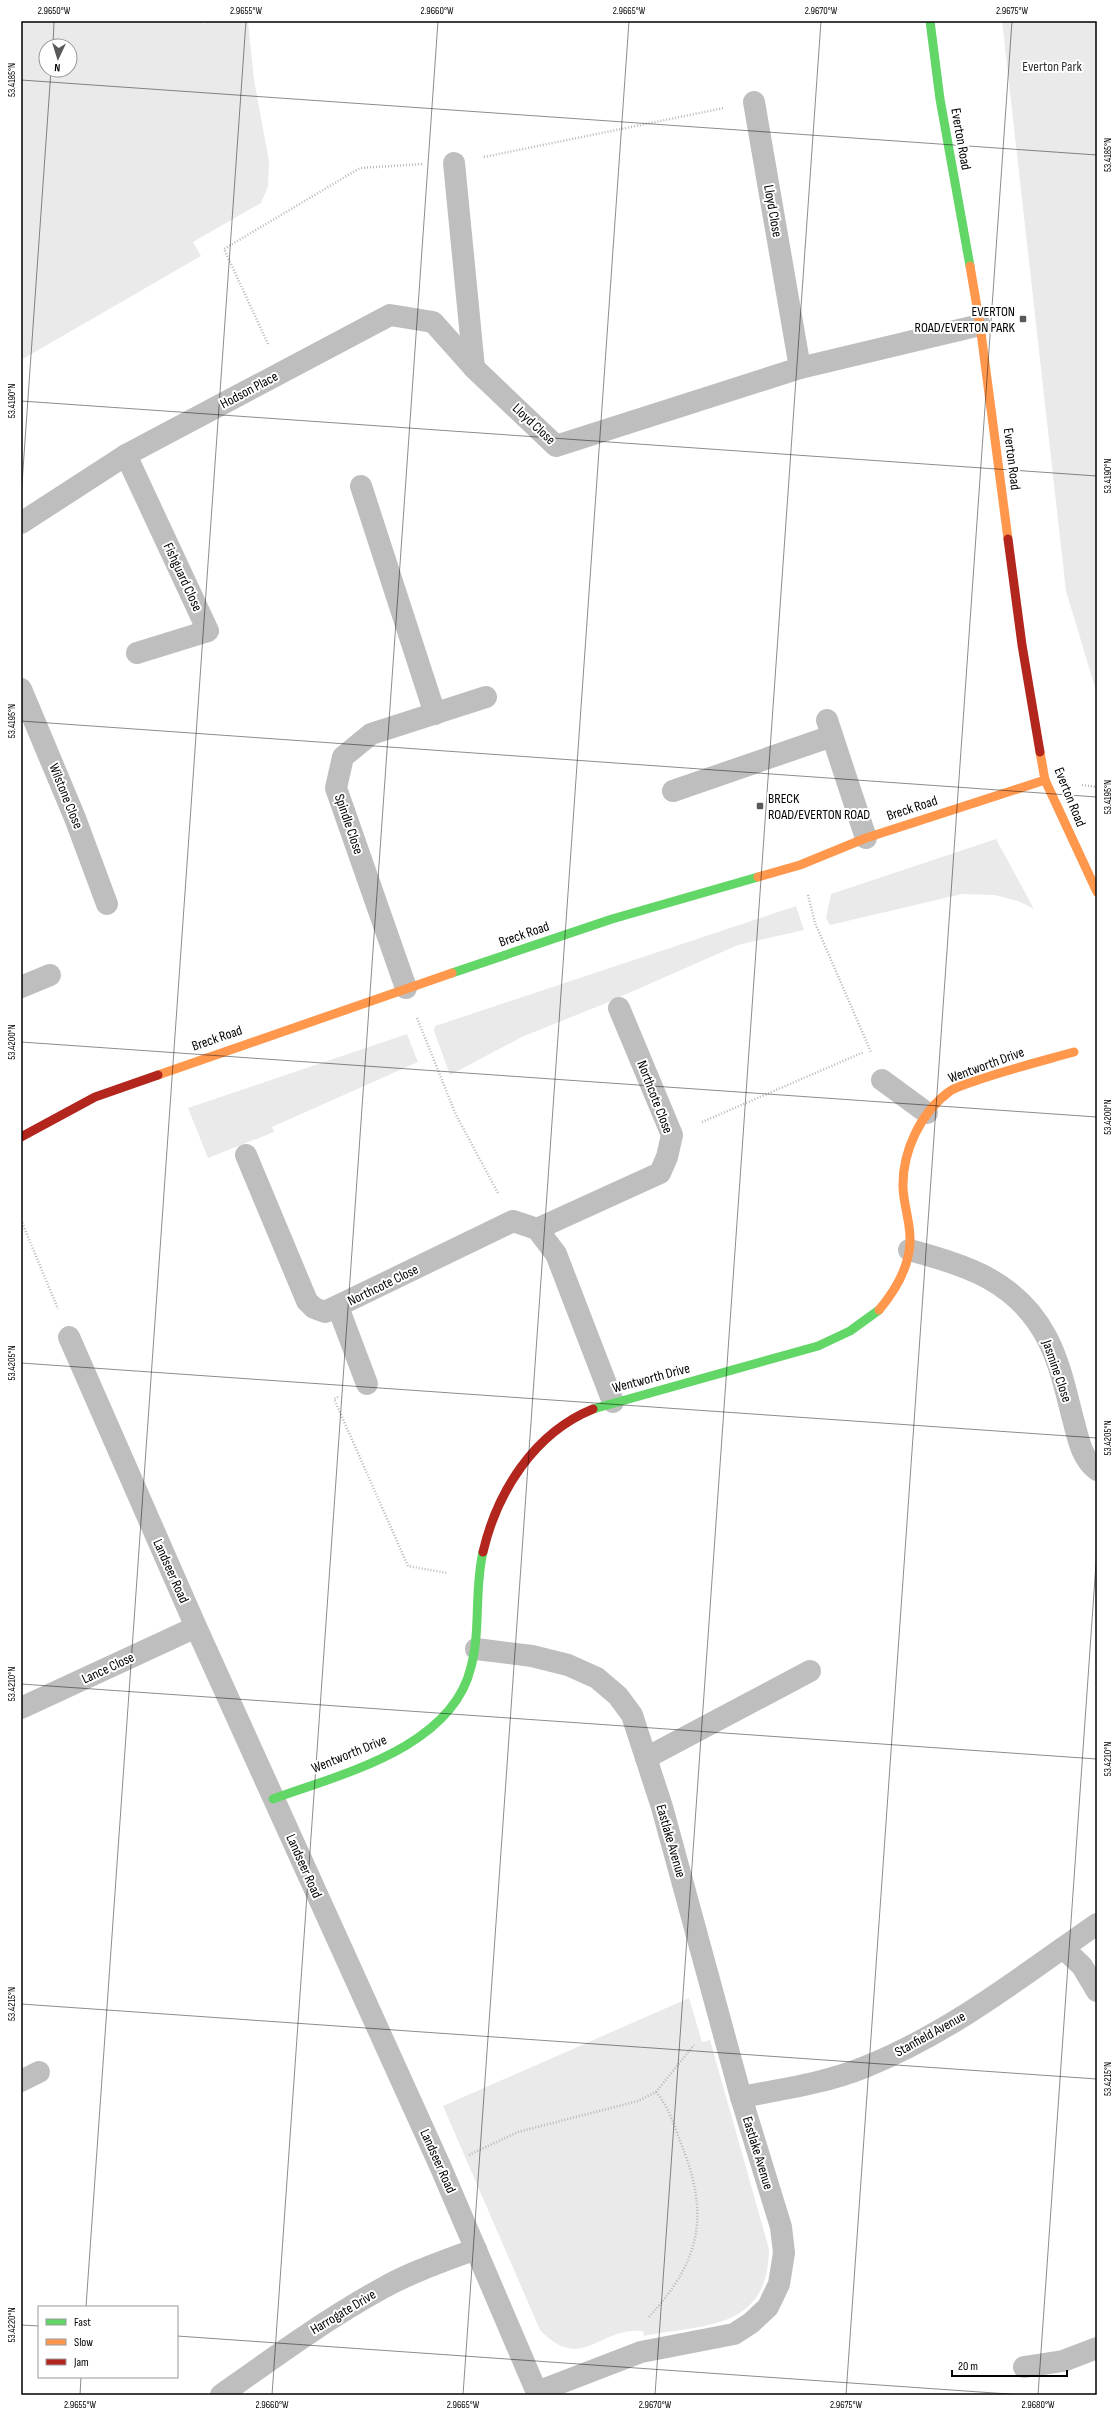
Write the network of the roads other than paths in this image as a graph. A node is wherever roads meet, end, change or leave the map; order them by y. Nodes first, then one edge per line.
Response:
1 (930, 21) edge
2 (754, 102) road end
3 (454, 163) road end
4 (980, 325) junction
5 (474, 368) junction
6 (800, 368) junction
7 (126, 455) junction
8 (361, 486) dead end
9 (21, 523) edge
10 (137, 653) dead end
11 (21, 689) edge
12 (486, 697) dead end
13 (435, 714) junction
14 (1045, 780) junction
15 (673, 791) dead end
16 (866, 838) junction
17 (1097, 892) edge
18 (107, 904) dead end
19 (50, 975) dead end
20 (21, 987) edge
21 (406, 988) junction
22 (619, 1008) dead end
23 (1074, 1052) dead end
24 (882, 1080) road end
25 (927, 1113) junction
26 (21, 1137) edge
27 (246, 1155) dead end
28 (537, 1229) junction
29 (910, 1250) junction
30 (338, 1307) junction
31 (69, 1337) road end
32 (367, 1384) road end
33 (613, 1402) junction
34 (1097, 1470) edge
35 (196, 1627) junction
36 (476, 1649) junction
37 (810, 1671) dead end
38 (21, 1708) edge
39 (646, 1758) junction
40 (273, 1799) junction
41 (1097, 1924) edge
42 (1063, 1948) junction
43 (1097, 1991) edge
44 (742, 2097) junction
45 (476, 2249) junction
46 (1097, 2348) edge
47 (1024, 2368) dead end
48 (538, 2393) edge
49 (221, 2395) edge

1 - 4 main road, Everton Road
2 - 6 street, Lloyd Close
3 - 5 street
4 - 6 street, Lloyd Close
4 - 14 main road, Everton Road
5 - 6 street, Lloyd Close
5 - 7 street, Hodson Place
7 - 9 street, Hodson Place
7 - 10 street, Fishguard Close
8 - 13 street
11 - 18 street, Wilstone Close
12 - 13 street, Spindle Close
13 - 21 street, Spindle Close
14 - 16 main road, Breck Road
14 - 17 main road, Everton Road
15 - 16 street
16 - 21 main road, Breck Road
19 - 20 street
21 - 26 main road, Breck Road
22 - 28 street, Northcote Close
23 - 25 main road, Wentworth Drive
24 - 25 street
25 - 29 main road, Wentworth Drive
27 - 30 street, Northcote Close
28 - 30 street, Northcote Close
28 - 33 street
29 - 33 main road, Wentworth Drive
29 - 34 street, Jasmine Close
30 - 32 street, Northcote Close
31 - 35 street, Landseer Road
33 - 36 main road, Wentworth Drive
35 - 38 street, Lance Close
35 - 40 street, Landseer Road
36 - 39 street, Eastlake Avenue
36 - 40 main road, Wentworth Drive
37 - 39 street
39 - 44 street, Eastlake Avenue
40 - 45 street, Landseer Road
41 - 42 street, Stanfield Avenue
42 - 43 street
42 - 44 street, Stanfield Avenue
44 - 48 street, Eastlake Avenue
45 - 48 street, Landseer Road
45 - 49 street, Harrogate Drive
46 - 47 street

